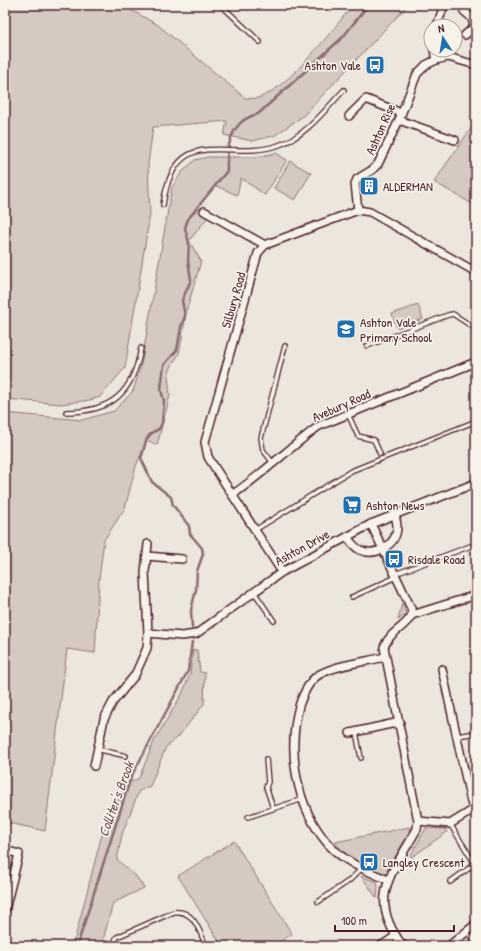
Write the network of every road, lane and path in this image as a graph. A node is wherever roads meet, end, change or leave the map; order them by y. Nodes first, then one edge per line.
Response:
1 (221, 5) edge
2 (444, 5) edge
3 (464, 11) tunnel mouth
4 (440, 18) edge
5 (465, 35) dead end
6 (260, 42) dead end
7 (436, 60) joint
8 (476, 65) edge
9 (344, 90) dead end
10 (401, 113) junction
11 (349, 116) dead end
12 (399, 120) junction
13 (455, 140) dead end
14 (163, 205) dead end
15 (358, 210) junction
16 (204, 211) dead end
17 (265, 245) junction
18 (476, 272) edge
19 (476, 329) edge
20 (285, 346) dead end
21 (367, 346) dead end
22 (141, 348) dead end
23 (476, 362) edge
24 (66, 412) dead end
25 (348, 414) junction
26 (476, 422) edge
27 (380, 454) dead end
28 (273, 463) junction
29 (476, 483) edge
30 (232, 495) junction
31 (395, 515) junction
32 (371, 524) junction
33 (254, 530) junction
34 (347, 537) junction
35 (148, 544) dead end
36 (476, 544) edge
37 (383, 549) junction
38 (147, 556) junction
39 (182, 559) dead end
40 (282, 572) junction
41 (395, 576) junction
42 (254, 592) junction
43 (476, 595) edge
44 (352, 597) dead end
45 (412, 615) junction
46 (274, 621) dead end
47 (148, 633) junction
48 (385, 657) junction
49 (442, 669) dead end
50 (400, 722) junction
51 (353, 732) joint
52 (476, 733) edge
53 (456, 736) junction
54 (97, 749) junction
55 (126, 756) dead end
56 (361, 758) dead end
57 (266, 759) dead end
58 (94, 766) dead end
59 (303, 799) junction
60 (273, 808) junction
61 (475, 808) edge
62 (248, 817) dead end
63 (418, 821) junction
64 (450, 824) junction
65 (5, 850) edge
66 (475, 863) edge
67 (361, 869) junction
68 (388, 880) junction
69 (450, 882) dead end
70 (318, 902) dead end
71 (5, 910) edge
72 (476, 924) edge
73 (467, 931) junction
74 (396, 936) junction
75 (476, 943) edge
76 (114, 946) edge
77 (206, 946) edge
78 (381, 946) edge
79 (403, 946) edge
80 (449, 946) edge

1 - 6 lane
2 - 4 street
3 - 5 street
7 - 8 street
7 - 10 street, Ashton Rise
9 - 14 lane
10 - 11 street
10 - 12 street, Ashton Rise
12 - 13 street
12 - 15 street, Ashton Rise
15 - 17 street
15 - 18 street
16 - 17 street
17 - 30 street, Silbury Road
19 - 21 lane
20 - 28 lane
22 - 24 lane
23 - 25 street, Avebury Road
25 - 27 lane
25 - 28 street, Avebury Road
26 - 33 lane
28 - 30 street, Avebury Road
29 - 31 street, Ashton Drive
30 - 33 street, Silbury Road
31 - 32 street, Ashton Drive
31 - 37 street
32 - 34 street, Ashton Drive
32 - 37 street
33 - 40 street, Silbury Road
34 - 37 street
34 - 40 street, Ashton Drive
35 - 38 street
36 - 41 lane
37 - 41 street
38 - 39 street
38 - 47 street
40 - 42 street, Ashton Drive
41 - 44 lane
41 - 45 street
42 - 46 lane
42 - 47 street, Ashton Drive
43 - 45 street
45 - 48 street
47 - 54 street
48 - 50 street
48 - 59 street
49 - 53 street
50 - 51 street
50 - 63 street
51 - 56 lane
52 - 53 lane
53 - 61 street
54 - 55 lane
54 - 58 street
57 - 60 lane
59 - 60 lane
59 - 67 street
60 - 62 lane
61 - 64 street
63 - 64 street
63 - 68 street
64 - 66 lane
65 - 71 street
66 - 69 lane
67 - 68 street
67 - 70 lane
68 - 74 street
72 - 73 street
73 - 75 lane
73 - 80 street
74 - 78 street
74 - 79 street
76 - 77 lane

